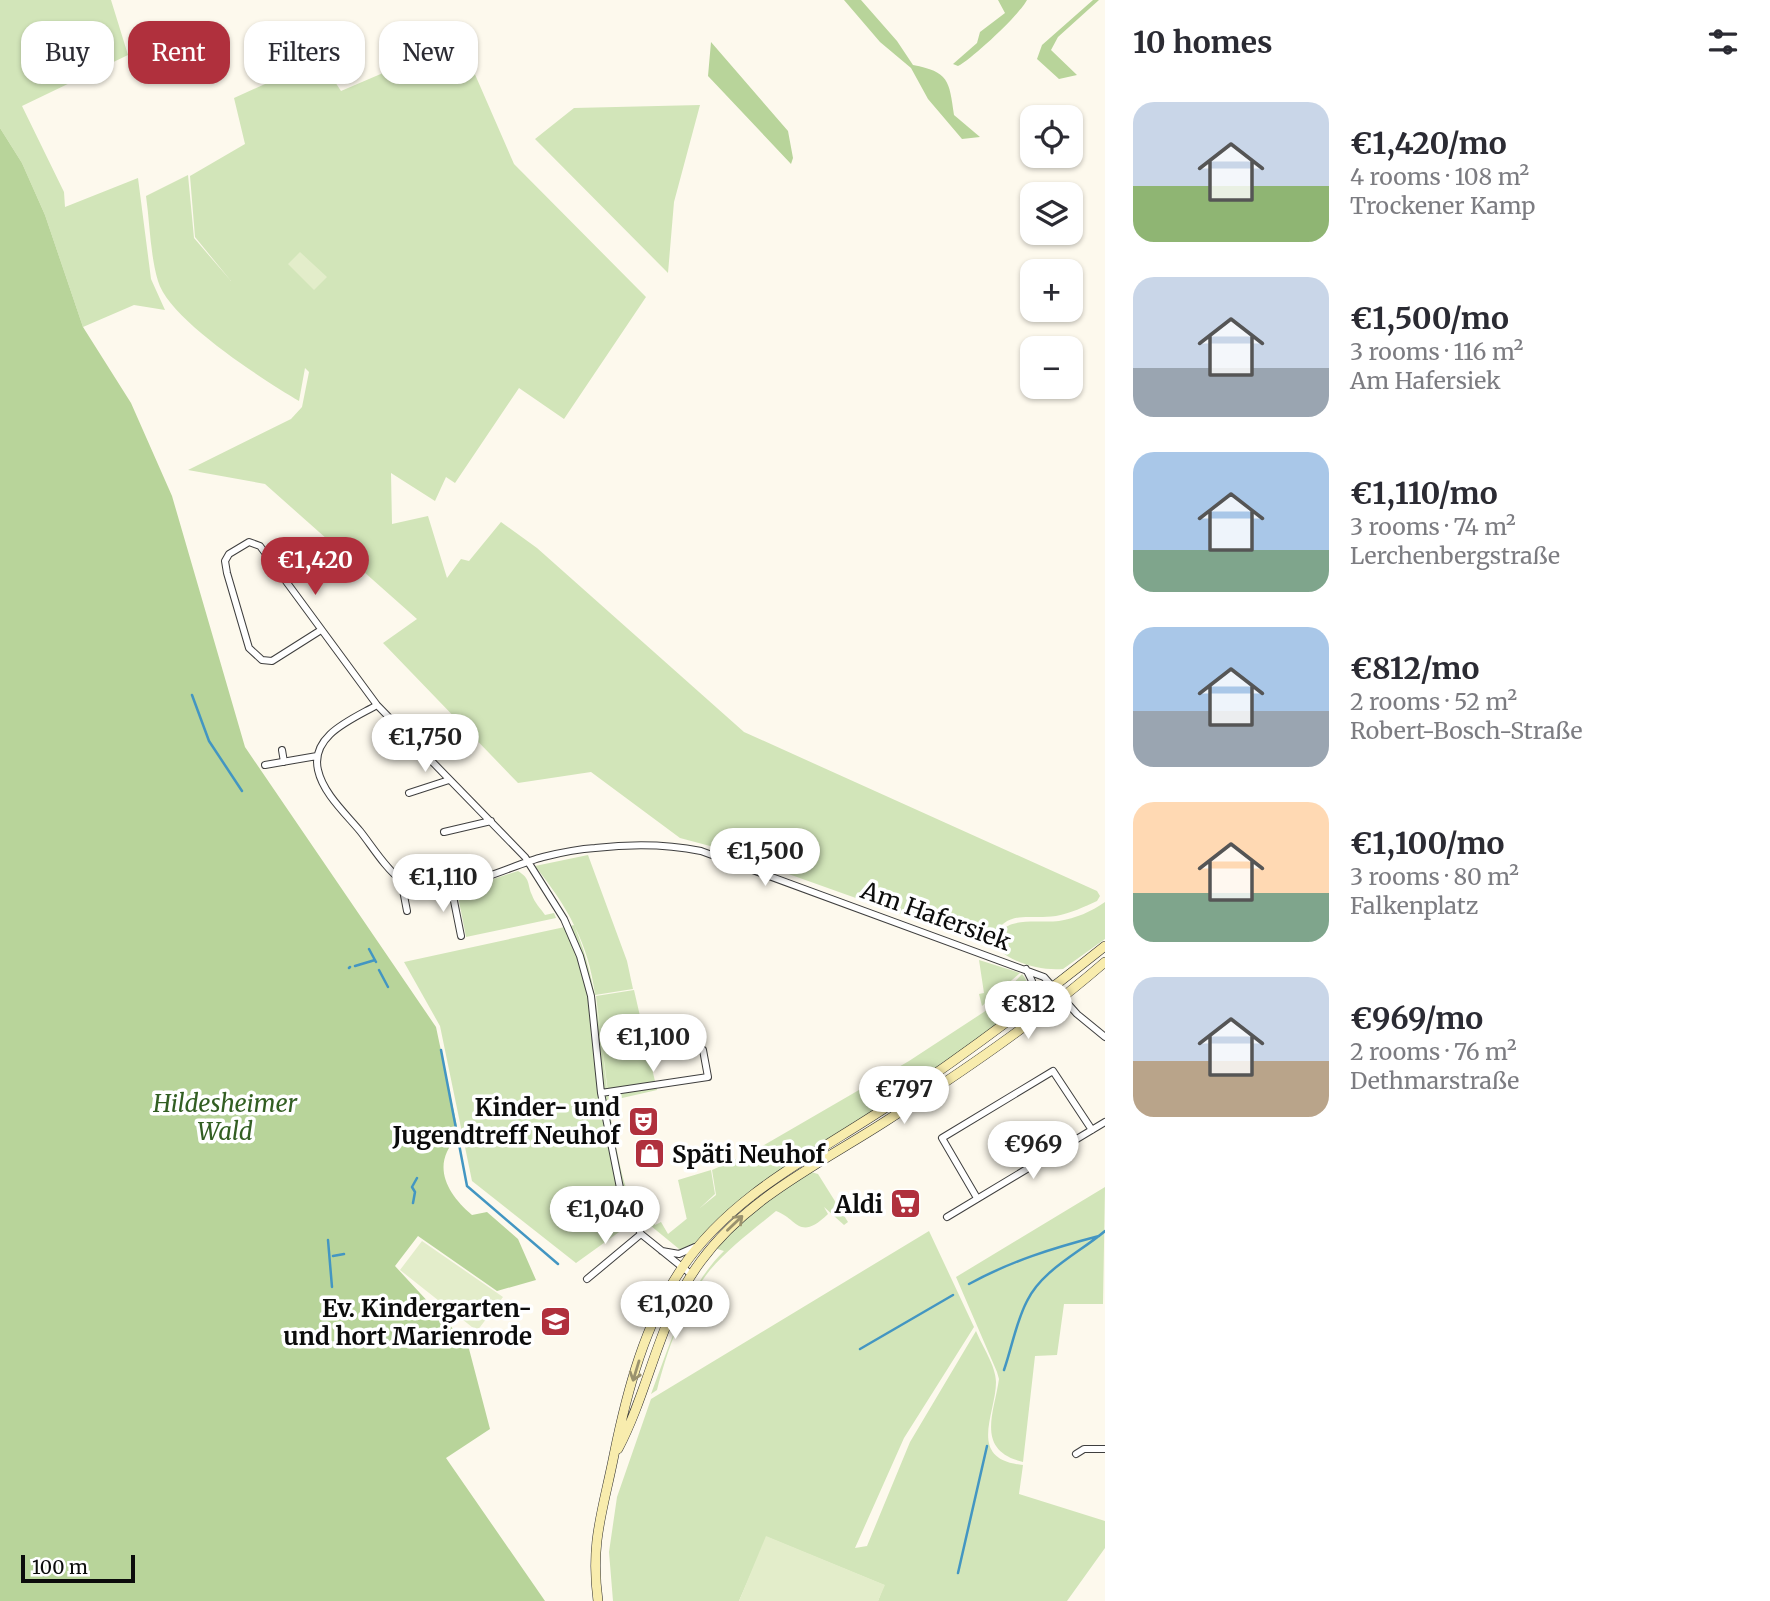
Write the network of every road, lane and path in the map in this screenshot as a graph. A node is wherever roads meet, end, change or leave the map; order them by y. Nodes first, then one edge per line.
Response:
1 (321, 630) junction
2 (377, 705) junction
3 (282, 750) dead end
4 (317, 756) junction
5 (284, 762) junction
6 (265, 765) dead end
7 (449, 780) junction
8 (409, 793) dead end
9 (491, 821) junction
10 (444, 832) dead end
11 (529, 864) junction
12 (401, 880) junction
13 (451, 887) junction
14 (407, 911) dead end
15 (461, 936) dead end
16 (1105, 946) edge
17 (1105, 962) edge
18 (1026, 969) junction
19 (1054, 987) junction
20 (1062, 996) junction
21 (1025, 1010) junction
22 (1105, 1037) edge
23 (703, 1050) dead end
24 (601, 1093) junction
25 (1105, 1122) edge
26 (1092, 1130) junction
27 (977, 1198) junction
28 (947, 1216) dead end
29 (641, 1234) junction
30 (701, 1243) junction
31 (657, 1249) junction
32 (681, 1269) junction
33 (692, 1275) junction
34 (587, 1279) dead end
35 (1105, 1449) edge
36 (1076, 1454) dead end
37 (614, 1457) junction
38 (598, 1601) edge

1 - 1 street
1 - 2 street
2 - 4 street
2 - 7 street
3 - 5 street
4 - 5 street
4 - 12 street
5 - 6 street
7 - 8 street
7 - 9 street
9 - 10 street
9 - 11 street
11 - 13 street, Am Hafersiek
11 - 18 street, Am Hafersiek
11 - 24 street
12 - 13 street
12 - 14 street
13 - 15 street
16 - 19 main road
17 - 20 main road
18 - 19 street, Am Hafersiek
18 - 21 street
19 - 20 street, Am Hafersiek
19 - 21 main road
20 - 22 street, Am Hafersiek
33 -> 20 main road
21 - 30 main road
23 - 24 street
24 - 29 street
25 - 26 street
26 - 27 street
26 - 27 street
27 - 28 street
29 - 31 street
29 - 34 street
30 - 31 street
30 - 32 main road
31 - 32 street
32 - 33 street
32 -> 37 main road
33 - 37 main road
35 - 36 street
37 - 38 main road

